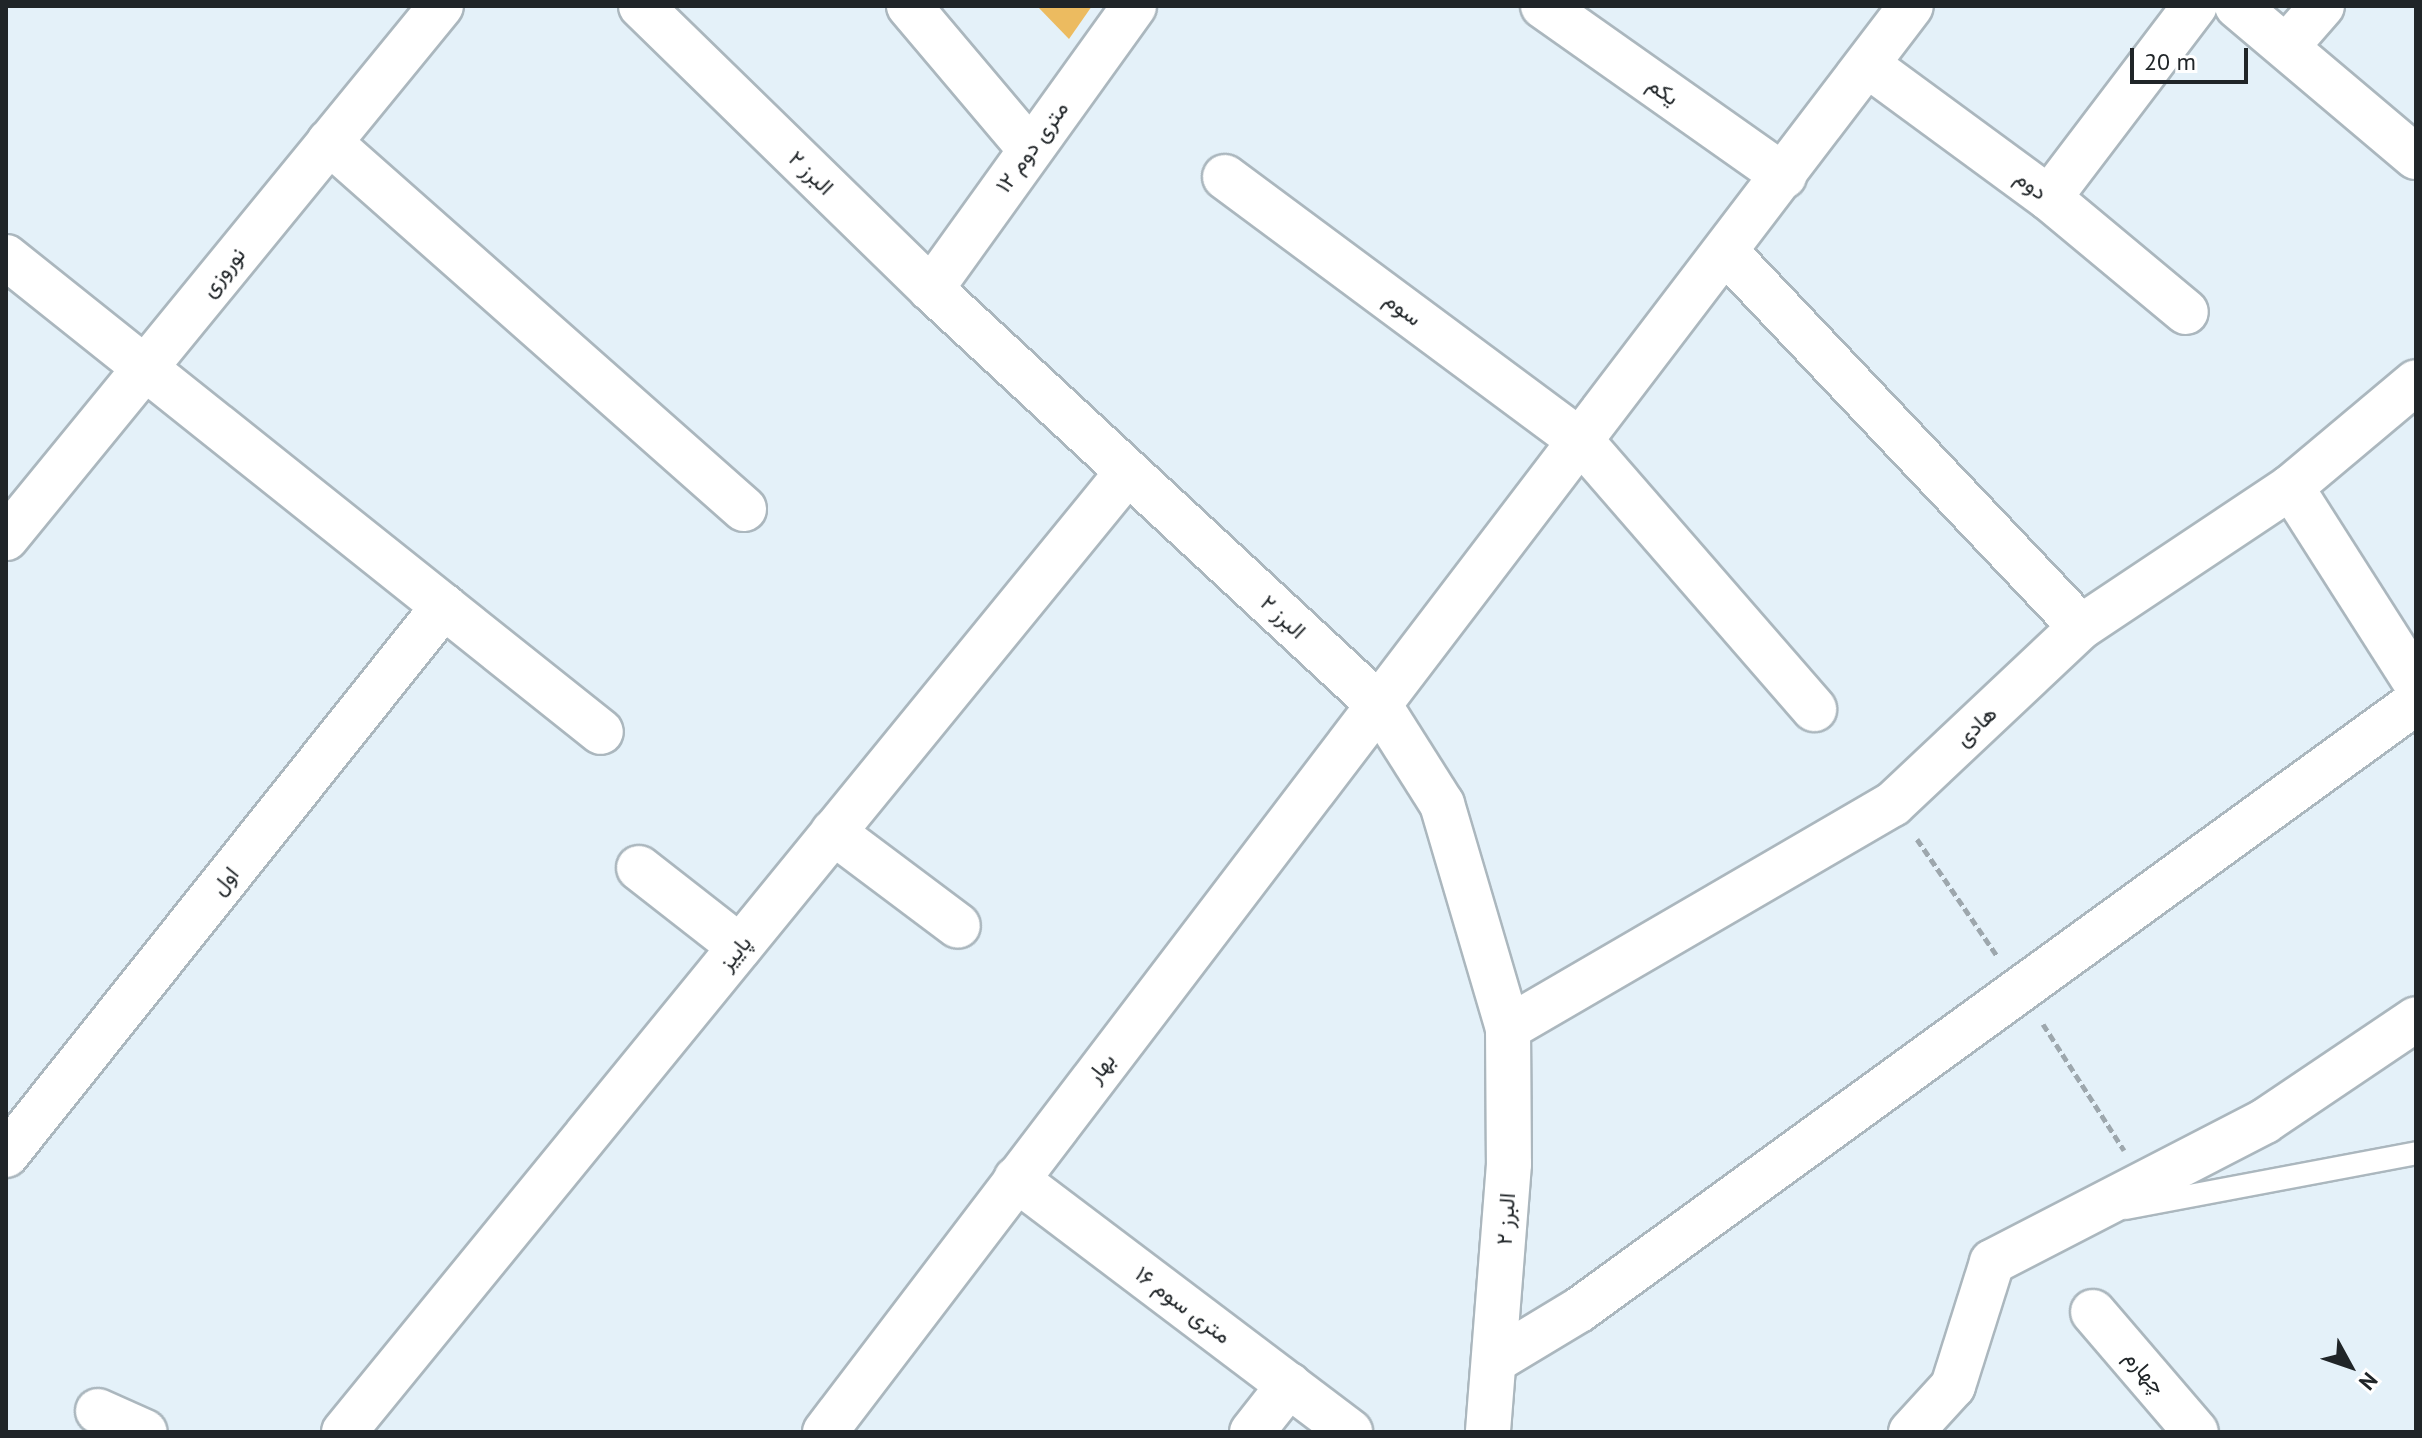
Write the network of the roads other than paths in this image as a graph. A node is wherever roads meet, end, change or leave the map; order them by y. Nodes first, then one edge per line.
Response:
1 (441, 6) edge
2 (641, 6) edge
3 (1134, 6) edge
4 (1543, 6) edge
5 (1911, 6) edge
6 (2195, 6) edge
7 (2237, 6) edge
8 (2322, 6) edge
9 (916, 8) edge
10 (2287, 46) junction
11 (1869, 66) junction
12 (329, 142) junction
13 (1030, 149) junction
14 (2416, 157) edge
15 (1784, 176) junction
16 (1225, 177) dead end
17 (2049, 198) junction
18 (1726, 252) junction
19 (6, 257) edge
20 (931, 289) junction
21 (2186, 312) dead end
22 (146, 367) junction
23 (2416, 382) edge
24 (1582, 442) junction
25 (1127, 473) junction
26 (2291, 487) junction
27 (744, 509) dead end
28 (6, 538) edge
29 (444, 606) junction
30 (2081, 627) junction
31 (2416, 683) edge
32 (2416, 702) edge
33 (1380, 706) junction
34 (1814, 709) dead end
35 (601, 732) dead end
36 (833, 832) junction
37 (639, 868) dead end
38 (958, 926) dead end
39 (740, 947) junction
40 (2416, 1019) edge
41 (1508, 1028) junction
42 (2416, 1153) edge
43 (6, 1155) edge
44 (1016, 1179) junction
45 (2086, 1216) junction
46 (2093, 1312) dead end
47 (1496, 1360) junction
48 (1289, 1385) junction
49 (98, 1411) dead end
50 (145, 1432) edge
51 (344, 1432) edge
52 (825, 1432) edge
53 (1252, 1432) edge
54 (1350, 1432) edge
55 (1488, 1432) edge
56 (1911, 1432) edge
57 (2196, 1432) edge

1 - 12 street, نوروزی
2 - 20 street, البرز ۲
3 - 13 street, ۱۲ متری دوم
4 - 15 street, یکم
5 - 11 street, بهار
6 - 17 street
7 - 10 street
8 - 10 street
9 - 13 street
10 - 14 street
11 - 15 street, بهار
11 - 17 street, دوم
12 - 22 street, نوروزی
12 - 27 street
13 - 20 street, ۱۲ متری دوم
15 - 18 street, بهار
16 - 24 street, سوم
17 - 21 street, دوم
18 - 24 street, بهار
18 - 30 street
19 - 22 street
20 - 25 street, البرز ۲
22 - 28 street, نوروزی
22 - 29 street
23 - 26 street, هادی
24 - 33 street, بهار
24 - 34 street, سوم
25 - 33 street, البرز ۲
25 - 36 street, پاییز
26 - 30 street, هادی
26 - 31 street
29 - 35 street
29 - 43 street, اول
30 - 41 street, هادی
32 - 47 street
33 - 41 street, البرز ۲
33 - 44 street, بهار
36 - 38 street
36 - 39 street, پاییز
37 - 39 street
39 - 51 street, پاییز
40 - 45 street
41 - 47 street, البرز ۲
42 - 45 lane
44 - 48 street, ۱۶ متری سوم
44 - 52 street, بهار
45 - 56 street
46 - 57 street, چهارم
47 - 55 street, البرز ۲
48 - 53 street
48 - 54 street, ۱۶ متری سوم
49 - 50 street

